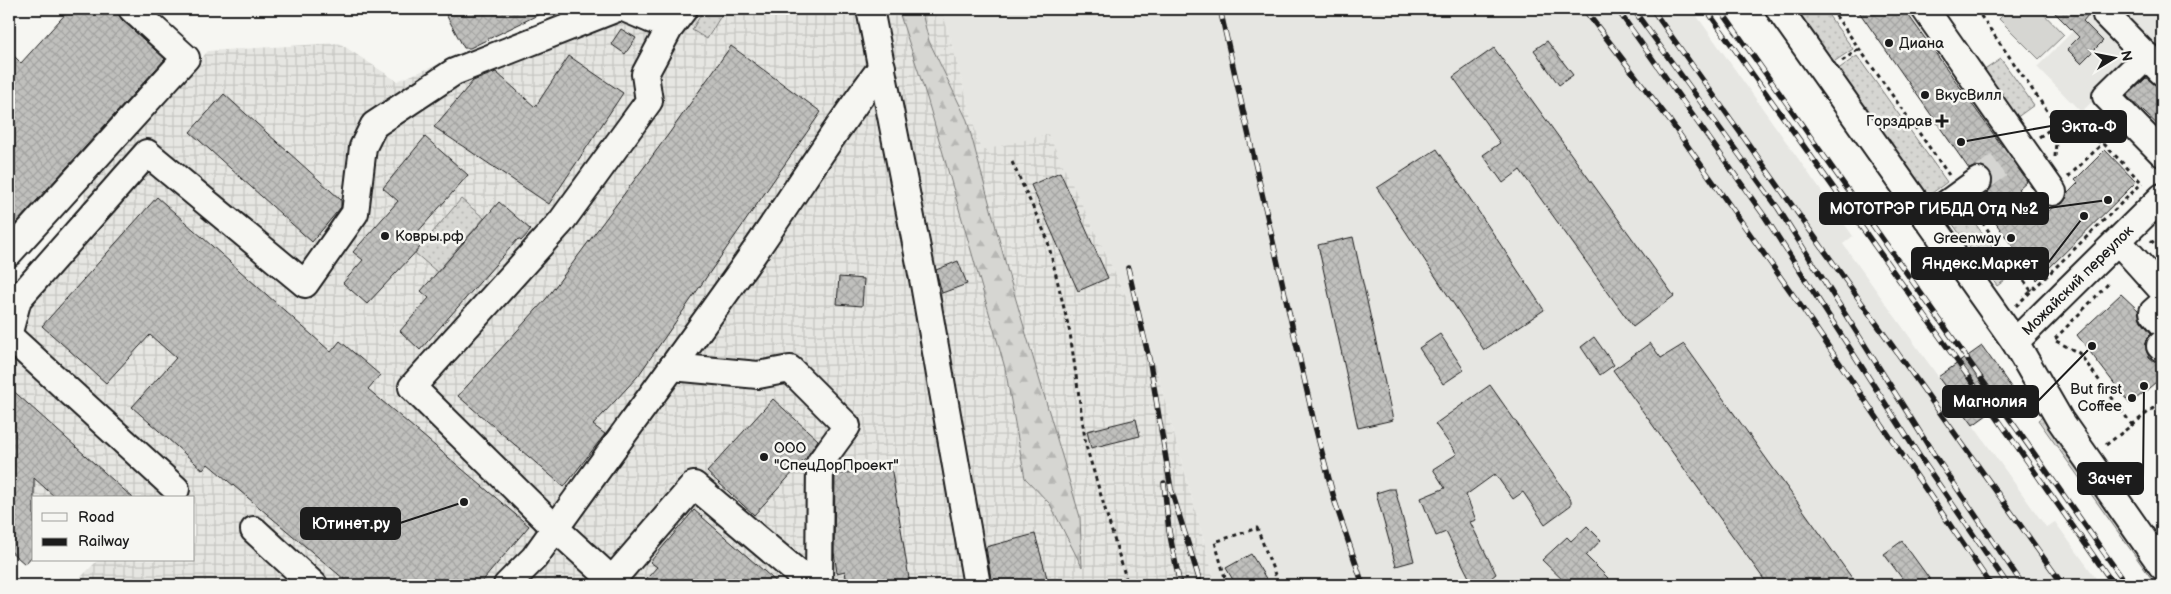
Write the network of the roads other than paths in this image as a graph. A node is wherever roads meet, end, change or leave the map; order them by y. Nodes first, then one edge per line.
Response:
1 (132, 9) edge
2 (615, 9) edge
3 (626, 9) edge
4 (678, 9) edge
5 (684, 9) edge
6 (870, 9) edge
7 (1779, 9) edge
8 (1925, 9) edge
9 (2106, 15) dead end
10 (2155, 64) edge
11 (882, 67) junction
12 (2162, 153) edge
13 (1969, 186) tunnel mouth
14 (2152, 190) edge
15 (2053, 192) road end
16 (1927, 218) junction
17 (2118, 240) junction
18 (9, 253) edge
19 (2162, 290) edge
20 (2162, 304) edge
21 (2162, 323) edge
22 (9, 332) edge
23 (9, 336) edge
24 (2015, 342) junction
25 (2162, 344) edge
26 (2162, 348) edge
27 (672, 367) junction
28 (176, 489) dead end
29 (555, 528) junction
30 (254, 530) dead end
31 (2162, 566) edge
32 (314, 585) edge
33 (508, 585) edge
34 (806, 585) edge
35 (819, 585) edge
36 (977, 585) edge

1 - 18 street
2 - 22 street
3 - 4 street
5 - 29 street
6 - 11 street
7 - 16 street
8 - 15 street
9 - 10 street
10 - 12 street
11 - 27 street
11 - 36 street
13 - 16 street
14 - 17 street, Можайский переулок
16 - 24 street
17 - 19 street
17 - 24 street, Можайский переулок
20 - 21 street
23 - 28 street
24 - 31 street
25 - 26 street
27 - 29 street
27 - 35 street
29 - 33 street
29 - 34 street
30 - 32 street

